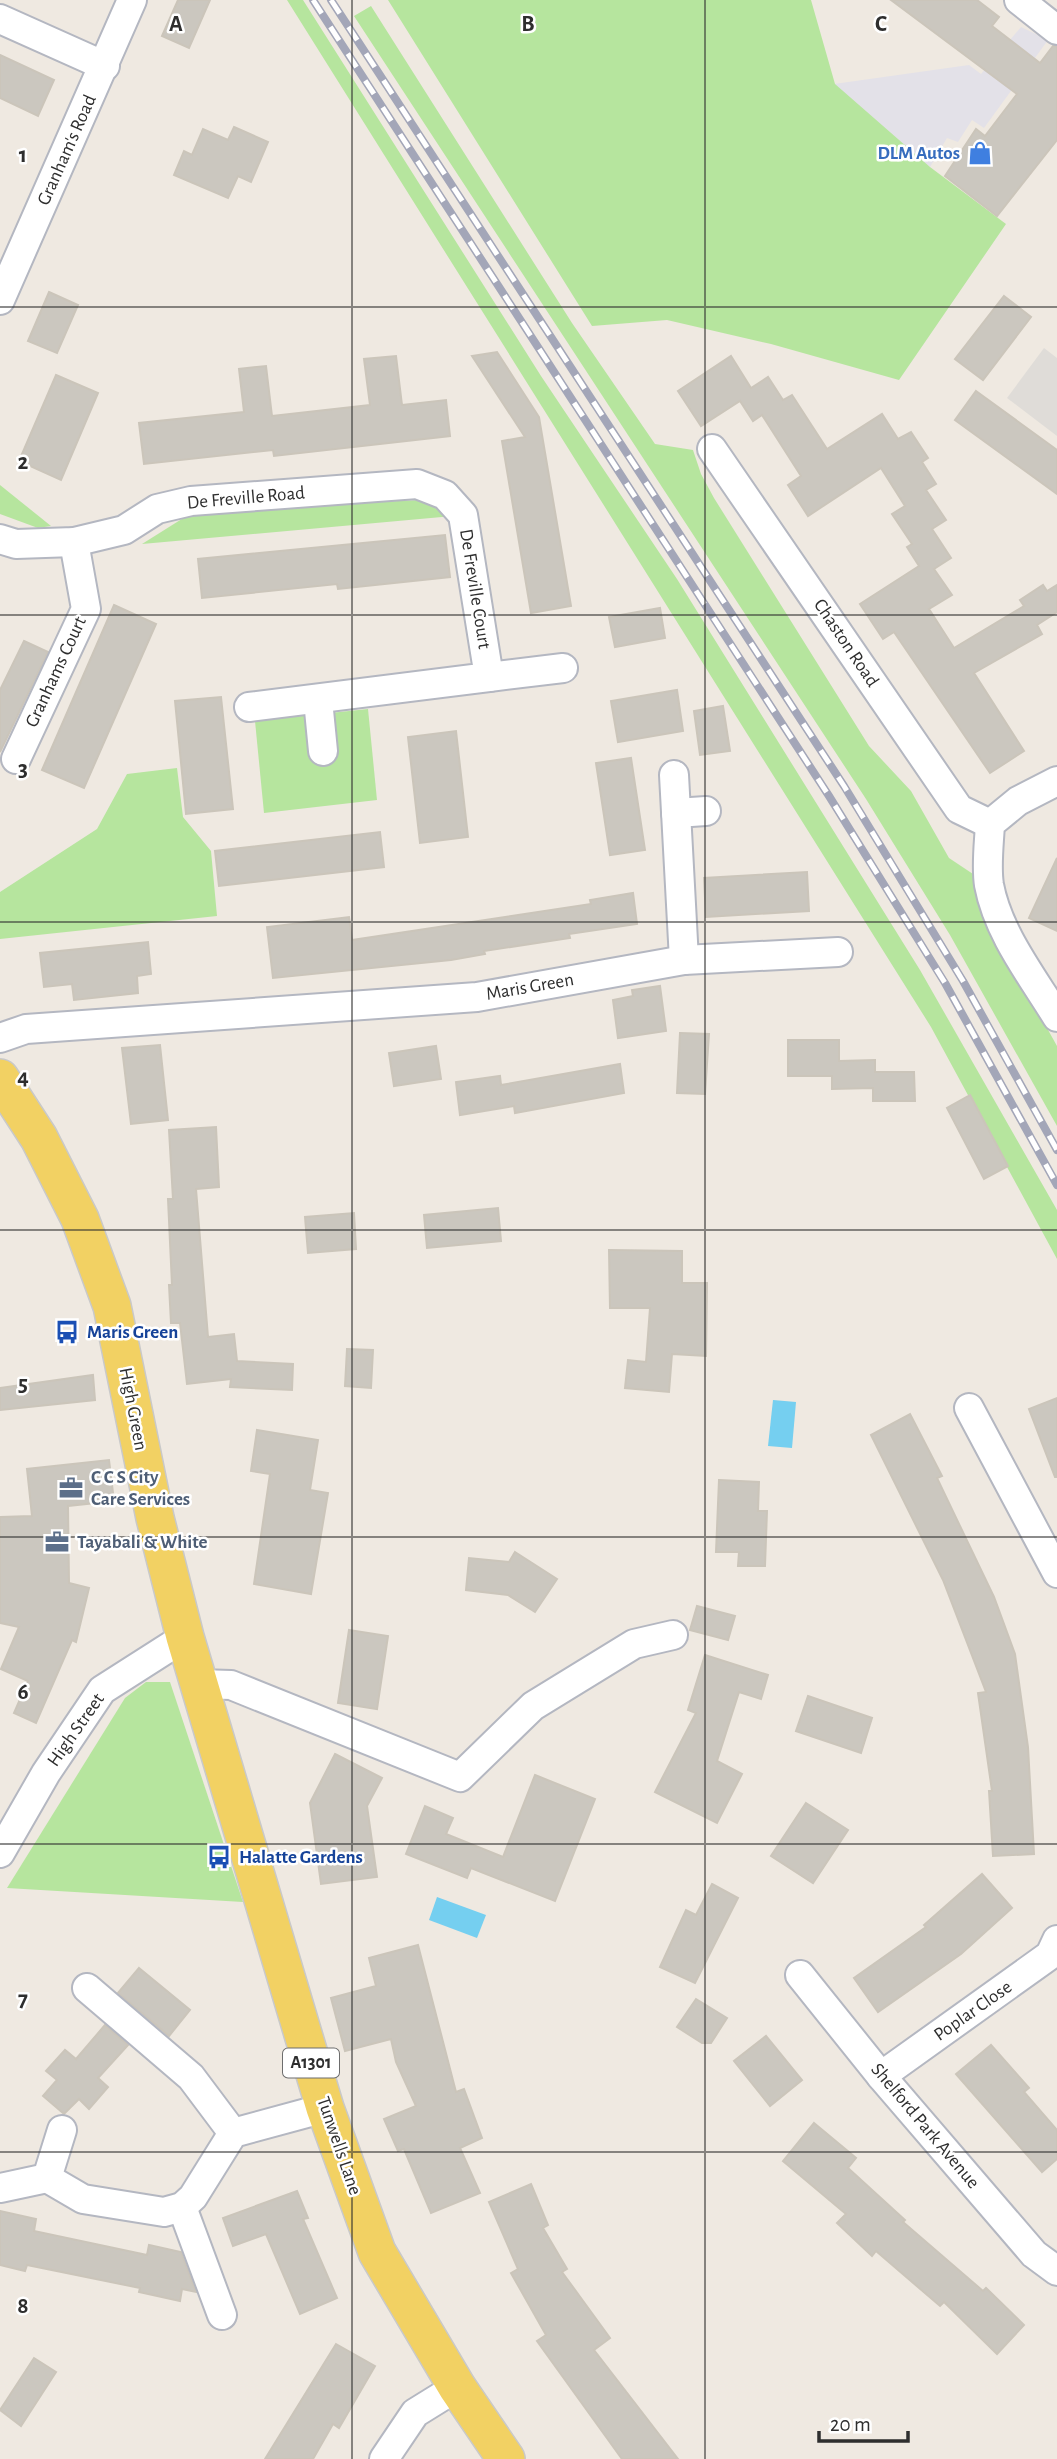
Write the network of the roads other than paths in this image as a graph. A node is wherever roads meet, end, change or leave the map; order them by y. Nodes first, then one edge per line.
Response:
1 (132, 0) edge
2 (1019, 0) edge
3 (0, 19) edge
4 (1057, 30) edge
5 (105, 66) junction
6 (0, 300) edge
7 (712, 449) dead end
8 (417, 484) joint
9 (0, 538) edge
10 (75, 542) junction
11 (563, 668) dead end
12 (489, 677) junction
13 (318, 699) junction
14 (249, 707) dead end
15 (323, 751) dead end
16 (16, 759) dead end
17 (674, 775) dead end
18 (1057, 781) edge
19 (706, 811) dead end
20 (676, 813) junction
21 (990, 824) junction
22 (838, 952) dead end
23 (684, 960) junction
24 (1057, 1017) edge
25 (0, 1038) edge
26 (0, 1078) edge
27 (969, 1408) dead end
28 (1057, 1573) edge
29 (673, 1635) dead end
30 (185, 1637) junction
31 (198, 1684) junction
32 (0, 1853) edge
33 (1057, 1940) edge
34 (800, 1975) dead end
35 (87, 1988) dead end
36 (881, 2076) junction
37 (325, 2108) junction
38 (62, 2130) dead end
39 (233, 2133) junction
40 (47, 2178) junction
41 (0, 2188) edge
42 (182, 2207) junction
43 (1057, 2271) edge
44 (222, 2315) dead end
45 (457, 2387) junction
46 (384, 2459) edge
47 (506, 2459) edge

1 - 5 street, Granham's Road
2 - 4 street
3 - 5 street
5 - 6 street, Granham's Road
7 - 21 street, Chaston Road
8 - 10 street, De Freville Road
8 - 12 street, De Freville Court
9 - 10 street, De Freville Road
10 - 16 street, Granhams Court
11 - 12 street, De Freville Court
12 - 13 street, De Freville Court
13 - 14 street, De Freville Court
13 - 15 street
17 - 20 street
18 - 21 street
19 - 20 street
20 - 23 street
21 - 24 street
22 - 23 street, Maris Green
23 - 25 street, Maris Green
26 - 30 main road, High Green / A1301
27 - 28 street
29 - 31 street
30 - 31 main road, Tunwells Lane / A1301
30 - 32 street, High Street
31 - 37 main road, Tunwells Lane / A1301
33 - 36 street, Poplar Close
34 - 36 street, Shelford Park Avenue
35 - 39 street
36 - 43 street, Shelford Park Avenue
37 - 39 street
37 - 45 main road, Tunwells Lane / A1301
38 - 40 street
39 - 42 street
40 - 41 street
40 - 42 street
42 - 44 street
45 - 46 street
45 - 47 main road, Tunwells Lane / A1301

